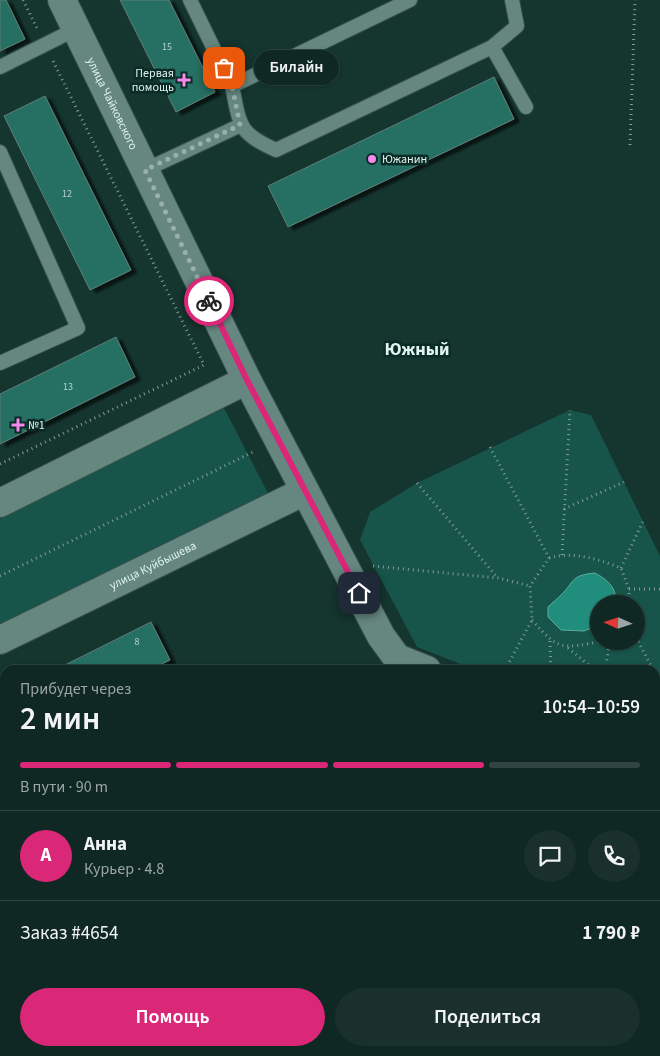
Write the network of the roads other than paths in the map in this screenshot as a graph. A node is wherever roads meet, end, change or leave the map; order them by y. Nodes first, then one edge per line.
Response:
1 (62, 0) edge
2 (190, 0) edge
3 (410, 0) edge
4 (512, 0) edge
5 (76, 29) junction
6 (492, 47) junction
7 (0, 67) edge
8 (232, 86) junction
9 (526, 107) dead end
10 (240, 125) junction
11 (0, 152) edge
12 (145, 170) junction
13 (0, 363) edge
14 (247, 380) junction
15 (305, 491) junction
16 (0, 503) edge
17 (0, 640) edge
18 (394, 664) edge

1 - 5 street, улица Чайковского
2 - 8 lane
3 - 8 lane
4 - 6 lane
5 - 7 lane
5 - 12 street, улица Чайковского
6 - 9 lane
6 - 10 lane
8 - 10 lane
10 - 12 lane
11 - 13 lane
12 - 14 street, улица Чайковского
14 - 15 street, улица Чайковского
14 - 16 street
15 - 17 street, улица Куйбышева
15 - 18 street, улица Чайковского

